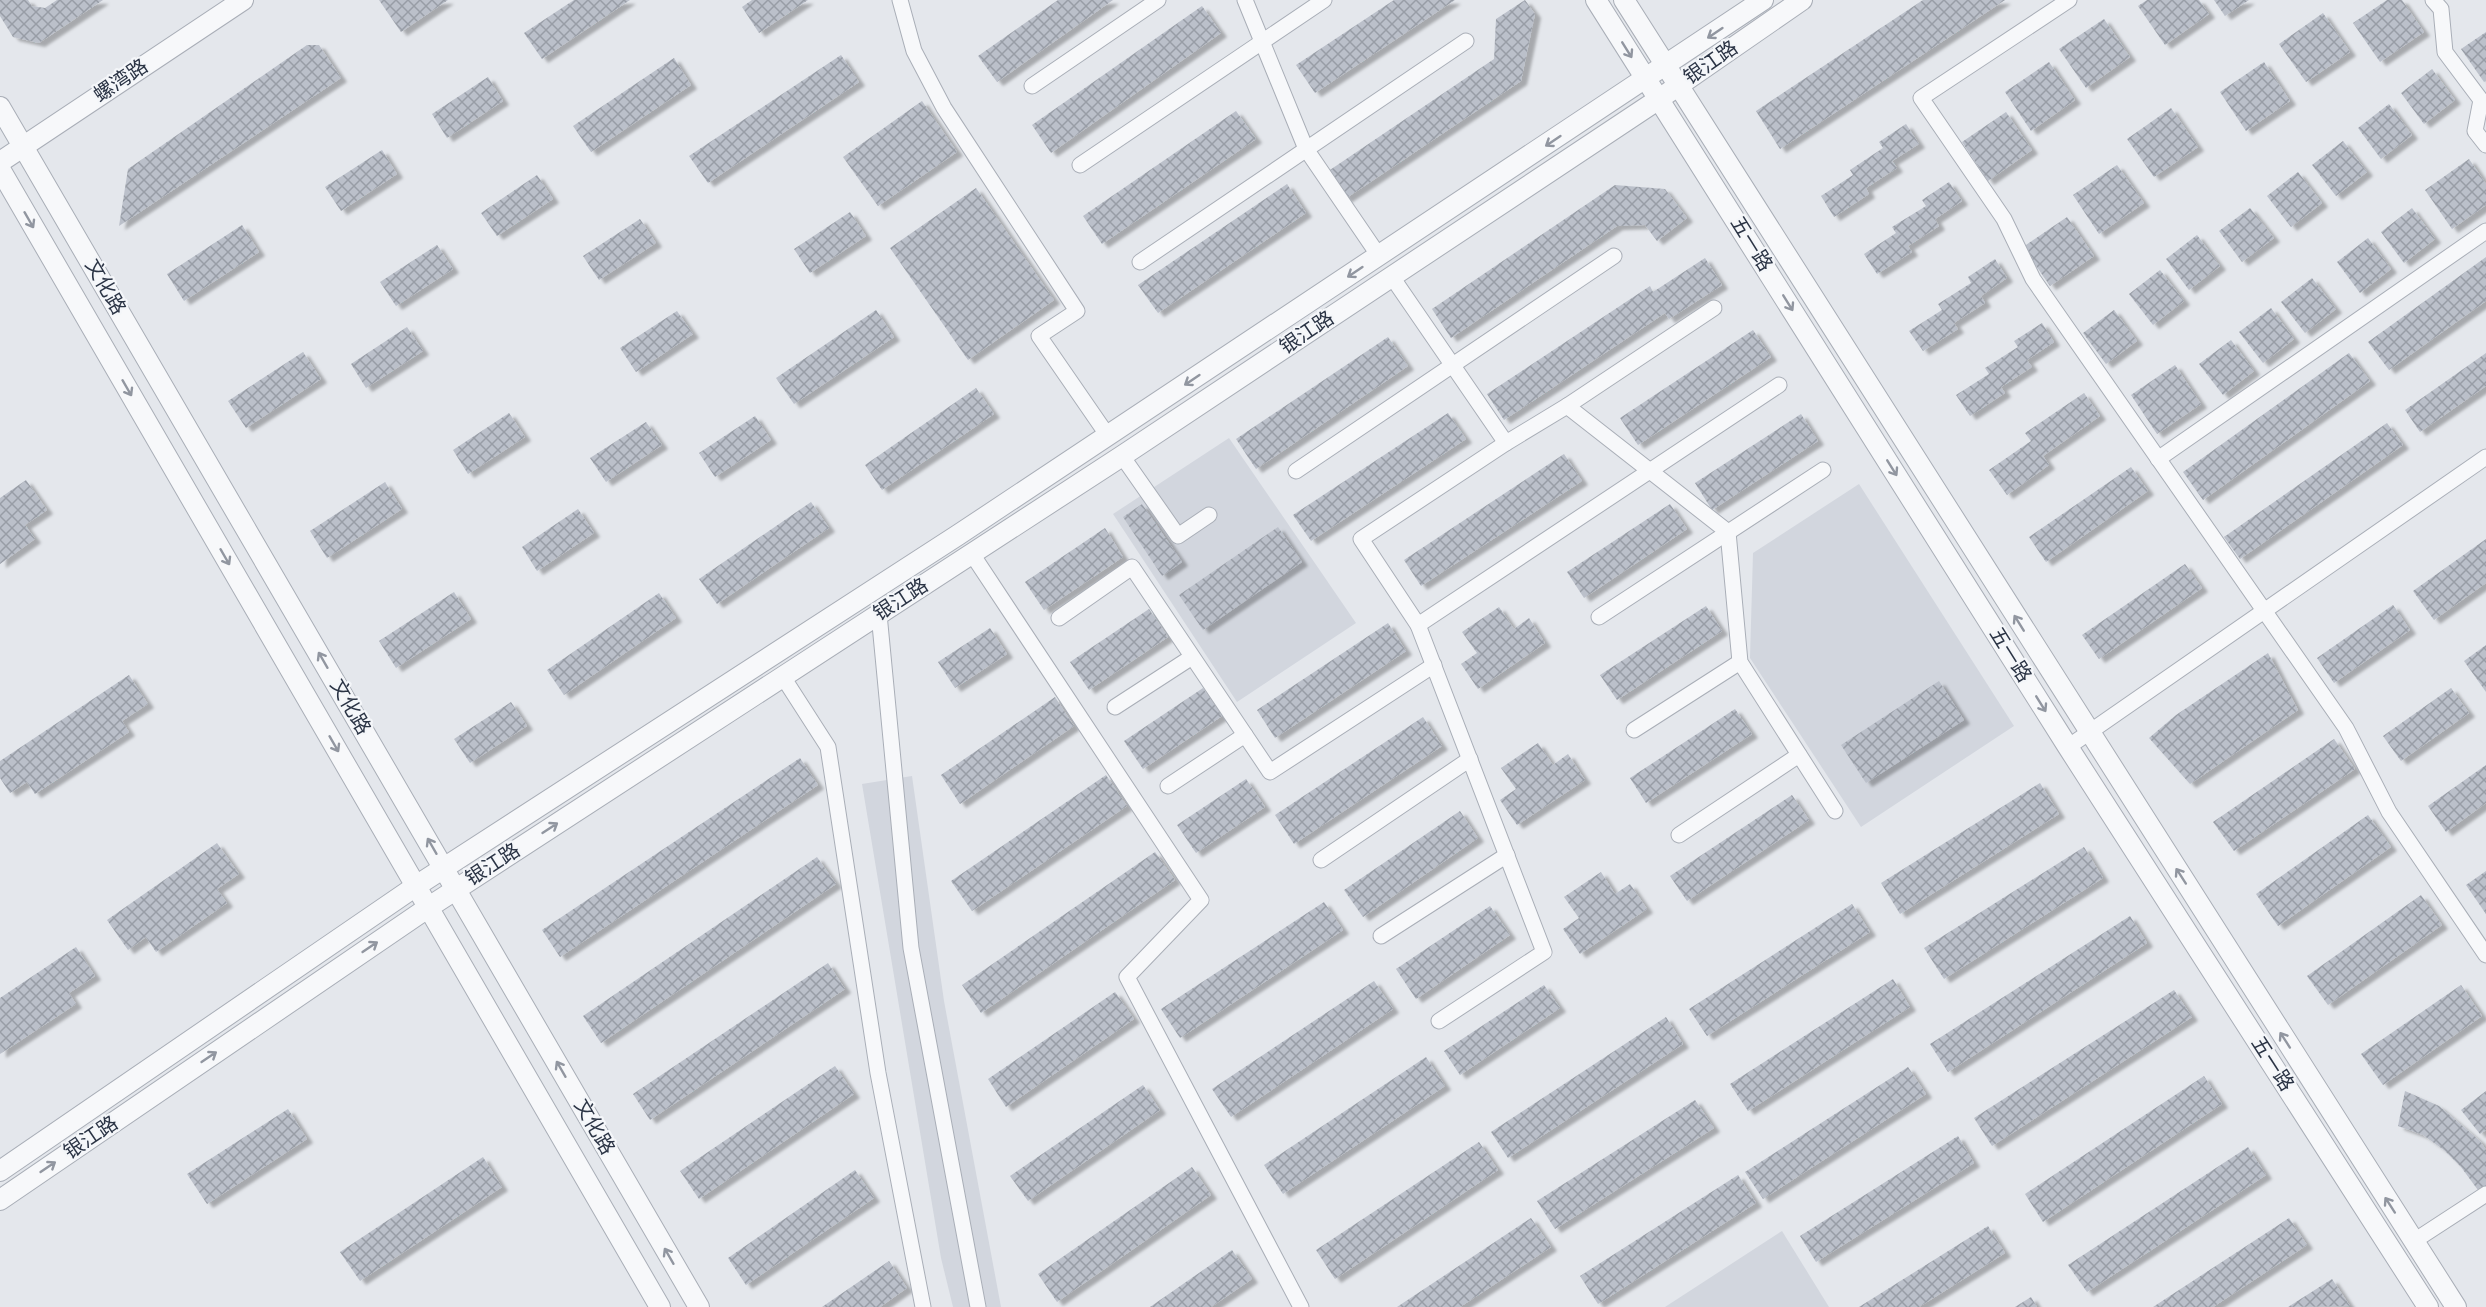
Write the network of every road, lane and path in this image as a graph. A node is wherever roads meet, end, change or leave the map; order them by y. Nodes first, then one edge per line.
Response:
1 (243, 0) edge
2 (900, 0) edge
3 (1158, 0) edge
4 (1245, 0) edge
5 (1324, 0) edge
6 (1596, 0) edge
7 (1624, 0) edge
8 (1763, 0) edge
9 (1802, 0) edge
10 (2070, 0) edge
11 (2433, 0) edge
12 (1466, 41) dead end
13 (1261, 42) junction
14 (1666, 67) junction
15 (1646, 79) junction
16 (1032, 86) dead end
17 (1678, 86) junction
18 (1659, 99) junction
19 (0, 107) edge
20 (2486, 145) edge
21 (23, 147) junction
22 (1306, 149) junction
23 (0, 162) edge
24 (1080, 165) dead end
25 (0, 169) edge
26 (2486, 231) edge
27 (1379, 256) junction
28 (1614, 256) dead end
29 (1140, 262) dead end
30 (1392, 276) junction
31 (1714, 308) dead end
32 (1453, 365) junction
33 (1779, 385) dead end
34 (1567, 406) junction
35 (1108, 436) junction
36 (1506, 443) junction
37 (1122, 456) junction
38 (2486, 458) edge
39 (2158, 459) junction
40 (1650, 470) junction
41 (1823, 470) dead end
42 (1296, 471) dead end
43 (1209, 516) dead end
44 (1728, 532) junction
45 (958, 535) junction
46 (972, 554) junction
47 (2264, 612) junction
48 (879, 614) junction
49 (1599, 617) dead end
50 (1059, 618) dead end
51 (1419, 625) junction
52 (770, 657) junction
53 (1192, 657) junction
54 (1740, 662) junction
55 (1434, 665) junction
56 (783, 676) junction
57 (1115, 707) dead end
58 (1634, 730) dead end
59 (2089, 733) junction
60 (1245, 735) junction
61 (2068, 747) junction
62 (1799, 754) junction
63 (1470, 759) junction
64 (1168, 786) dead end
65 (1834, 812) dead end
66 (1679, 835) dead end
67 (1507, 855) junction
68 (1321, 860) dead end
69 (444, 868) junction
70 (416, 886) junction
71 (456, 889) junction
72 (429, 907) junction
73 (1381, 936) dead end
74 (2486, 955) edge
75 (1438, 1021) dead end
76 (0, 1172) edge
77 (2486, 1194) edge
78 (0, 1200) edge
79 (2414, 1241) junction
80 (660, 1307) edge
81 (699, 1307) edge
82 (923, 1307) edge
83 (978, 1307) edge
84 (1301, 1307) edge
85 (2428, 1307) edge
86 (2456, 1307) edge

1 - 21 street, 螺湾路
2 - 35 street
3 - 16 street
4 - 13 street
5 - 13 street
6 -> 15 street, 五一路
7 - 14 street, 五一路
8 -> 14 street, 银江路
9 - 17 street, 银江路
10 - 39 street
11 - 20 street
12 - 22 street
13 - 22 street
13 - 24 street
14 - 15 street, 银江路
14 - 17 street, 五一路
15 - 18 street, 五一路
15 -> 27 street, 银江路
17 - 18 street, 银江路
59 -> 17 street, 五一路
18 - 30 street, 银江路
18 -> 61 street, 五一路
19 - 21 street, 文化路
21 - 23 street, 螺湾路
69 -> 21 street, 文化路
22 - 27 street
22 - 29 street
25 -> 70 street, 文化路
26 - 39 street
27 - 30 street
27 -> 35 street, 银江路
28 - 32 street
30 - 32 street
30 - 37 street, 银江路
31 - 34 street
32 - 36 street
32 - 42 street
33 - 40 street
34 - 36 street
34 - 40 street
35 - 37 street
35 - 45 street, 银江路
36 - 51 street
37 - 43 street
37 - 46 street, 银江路
38 - 47 street
39 - 47 street
40 - 44 street
40 - 51 street
41 - 44 street
44 - 49 street
44 - 54 street
45 - 46 street
45 - 52 street, 银江路
46 - 48 street, 银江路
46 - 84 street
47 - 59 street
47 - 74 street
48 - 56 street, 银江路
48 - 83 street
50 - 53 street
51 - 55 street
52 - 56 street
52 - 69 street, 银江路
53 - 57 street
53 - 60 street
54 - 58 street
54 - 62 street
55 - 60 street
55 - 63 street
71 -> 56 street, 银江路
56 - 82 street
59 - 61 street
79 -> 59 street, 五一路
60 - 64 street
61 - 85 street, 五一路
62 - 65 street
62 - 66 street
63 - 67 street
63 - 68 street
67 - 73 street
67 - 75 street
69 - 70 street, 银江路
69 - 71 street, 文化路
70 - 72 street, 文化路
70 - 76 street, 银江路
71 - 72 street, 银江路
81 -> 71 street, 文化路
78 -> 72 street, 银江路
72 - 80 street, 文化路
77 - 79 street
79 - 86 street, 五一路

